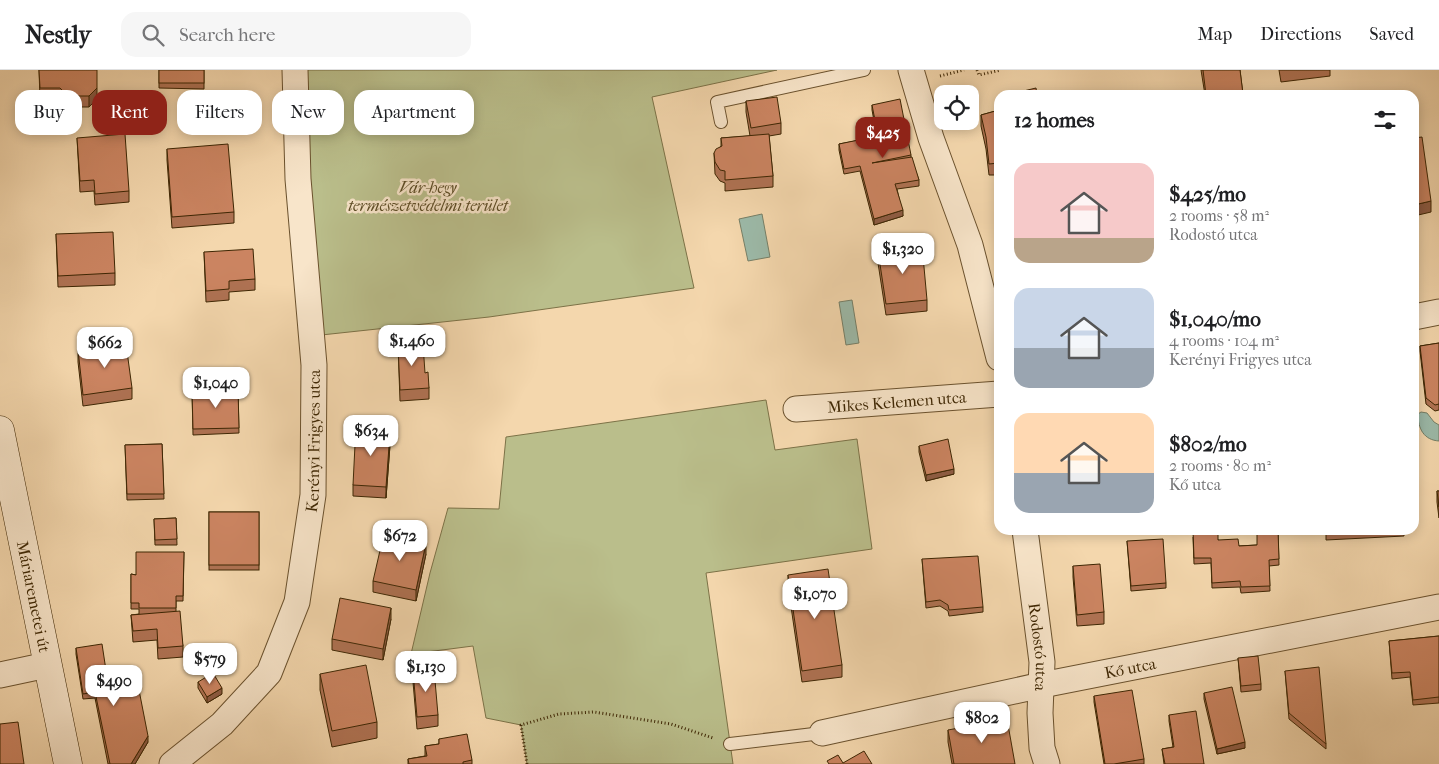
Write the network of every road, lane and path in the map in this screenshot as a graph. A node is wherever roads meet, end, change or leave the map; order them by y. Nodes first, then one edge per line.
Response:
1 (295, 70) edge
2 (864, 70) edge
3 (911, 70) edge
4 (977, 70) edge
5 (1001, 70) edge
6 (721, 122) dead end
7 (1439, 312) edge
8 (1419, 316) edge
9 (994, 338) edge
10 (994, 394) edge
11 (796, 409) dead end
12 (0, 430) edge
13 (1026, 535) edge
14 (1439, 607) edge
15 (47, 665) junction
16 (0, 675) edge
17 (1042, 685) junction
18 (822, 733) joint
19 (730, 744) joint
20 (68, 764) edge
21 (172, 764) edge
22 (527, 764) edge
23 (1047, 764) edge

1 - 21 street, Kerényi Frigyes utca
2 - 6 lane
3 - 9 street
4 - 5 path
7 - 8 street
10 - 11 street, Mikes Kelemen utca
12 - 15 street, Máriaremetei út
13 - 17 street, Rodostó utca
14 - 17 street, Kő utca
15 - 16 street
15 - 20 street, Máriaremetei út
17 - 18 street, Kő utca
17 - 23 street, Rodostó utca
18 - 19 lane
19 - 22 path

